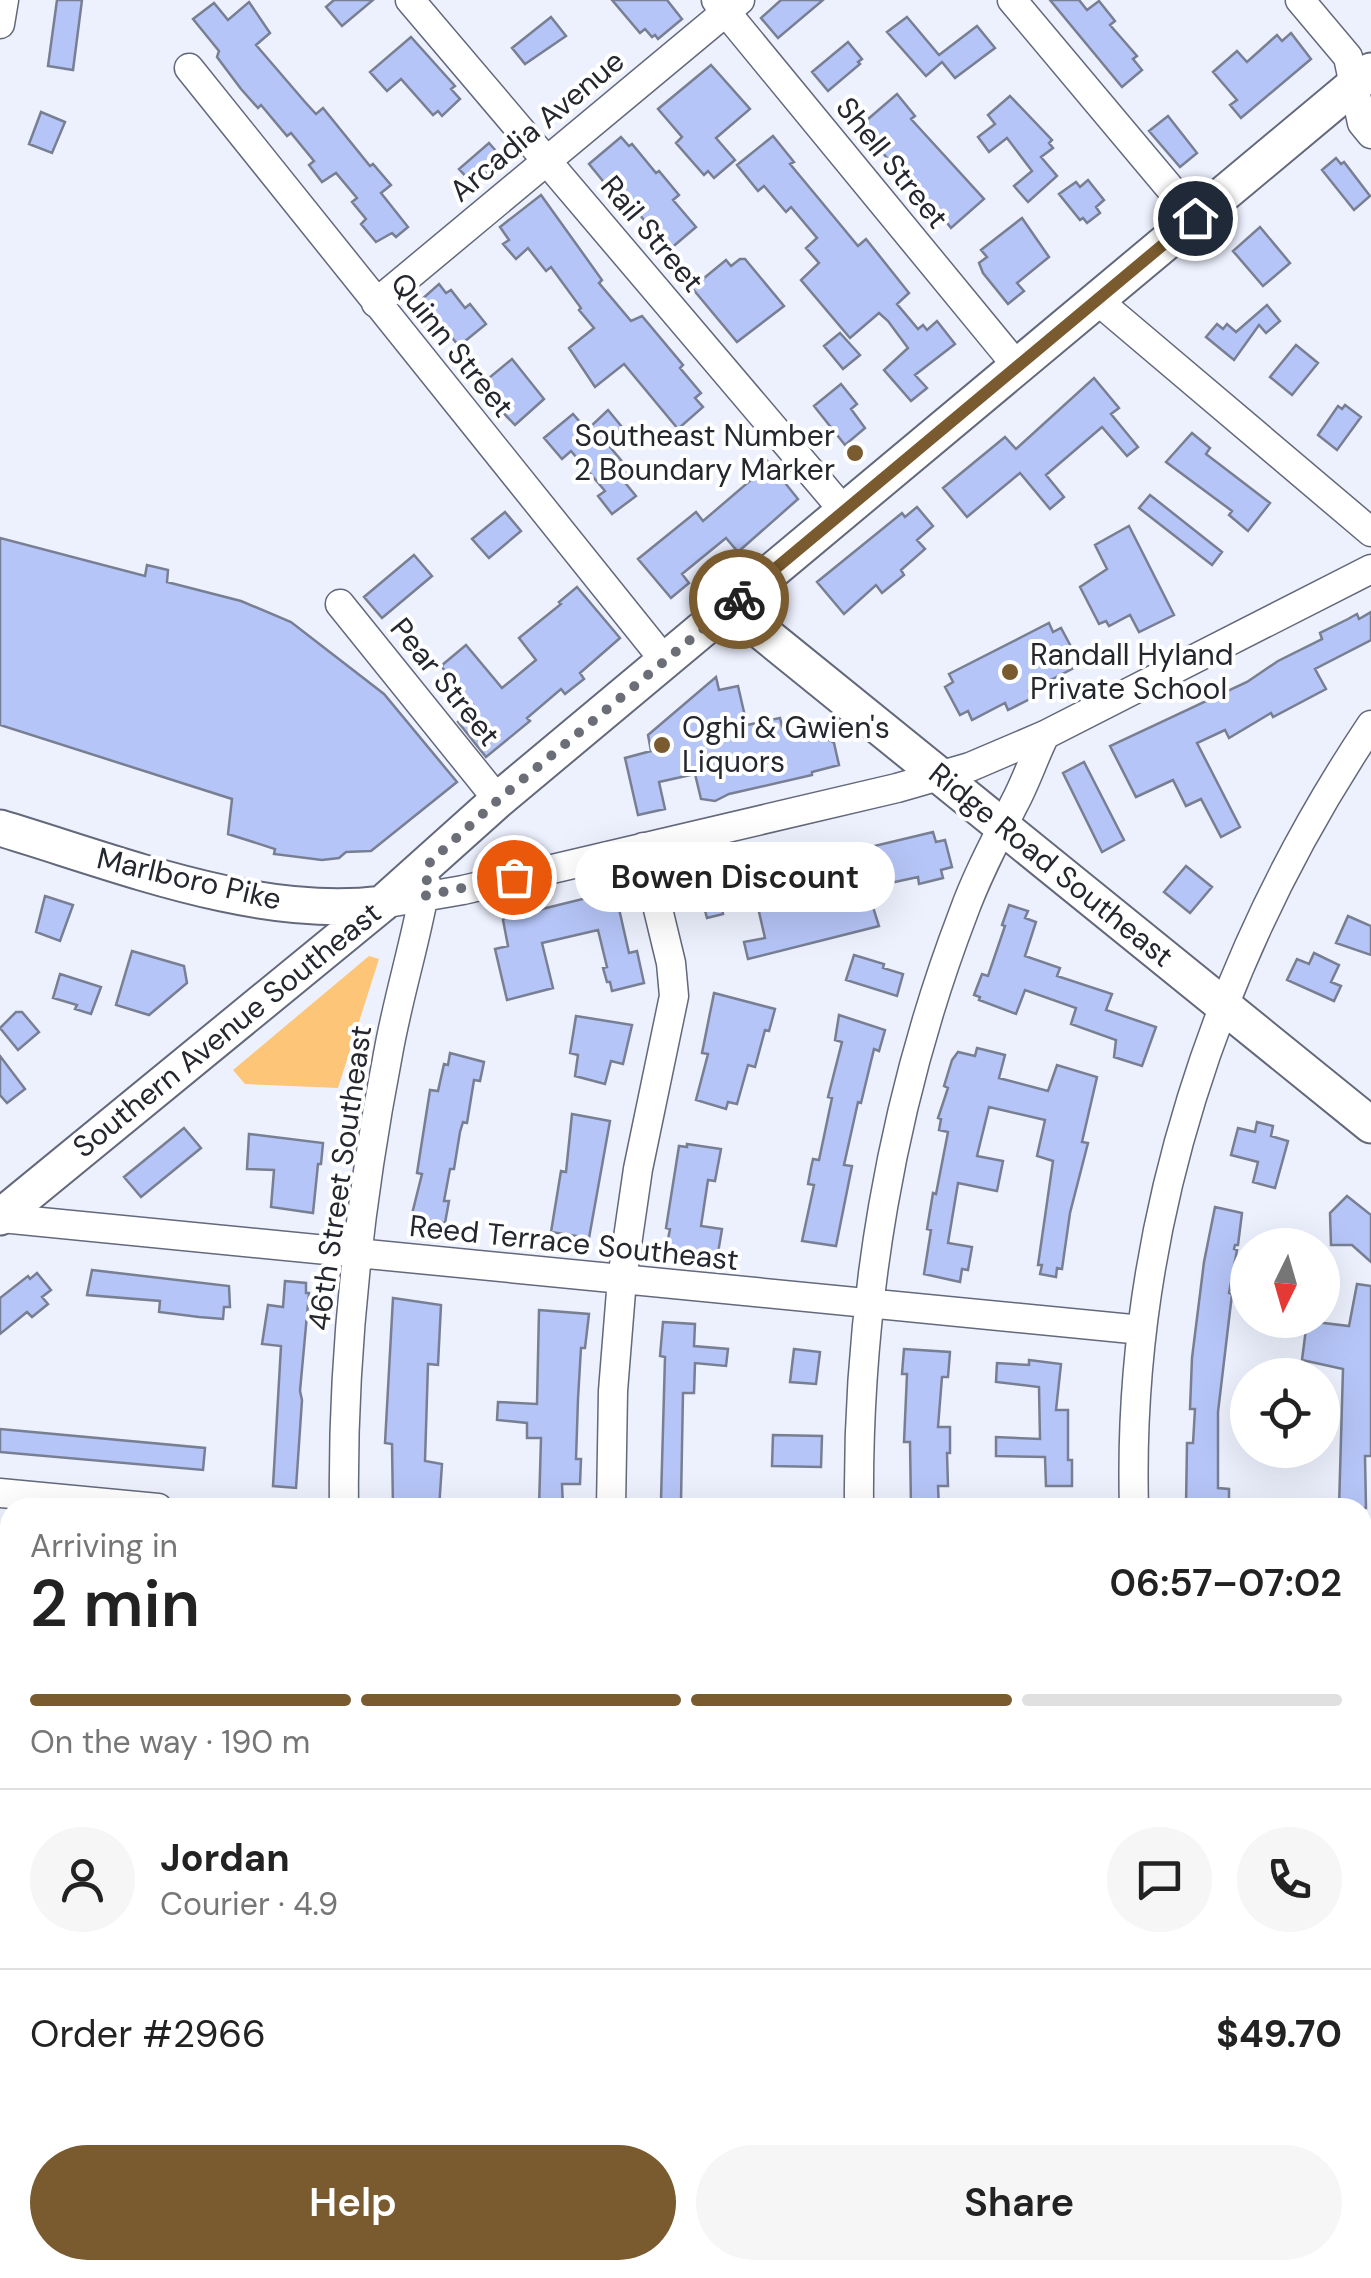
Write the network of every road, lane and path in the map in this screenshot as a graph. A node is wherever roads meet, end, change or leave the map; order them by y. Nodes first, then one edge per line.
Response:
1 (4, 0) edge
2 (410, 0) edge
3 (1012, 0) edge
4 (1300, 0) edge
5 (727, 4) edge
6 (0, 24) edge
7 (189, 68) dead end
8 (1362, 78) edge
9 (1371, 134) edge
10 (547, 161) junction
11 (1195, 218) junction
12 (1097, 300) junction
13 (376, 303) junction
14 (1017, 366) junction
15 (844, 511) junction
16 (1371, 532) edge
17 (1371, 570) edge
18 (340, 604) dead end
19 (730, 606) junction
20 (665, 661) junction
21 (1371, 725) edge
22 (1045, 734) junction
23 (941, 775) junction
24 (498, 800) junction
25 (1002, 826) junction
26 (0, 828) edge
27 (644, 847) junction
28 (427, 879) junction
29 (382, 904) junction
30 (1224, 1005) junction
31 (1371, 1125) edge
32 (0, 1218) edge
33 (356, 1254) junction
34 (622, 1280) junction
35 (869, 1304) junction
36 (1142, 1330) junction
37 (0, 1492) edge
38 (59, 1498) edge
39 (344, 1498) edge
40 (611, 1498) edge
41 (860, 1498) edge
42 (1134, 1498) edge

1 - 6 street
2 - 10 street, Rail Street
3 - 11 street
4 - 8 street
5 - 10 street, Arcadia Avenue
5 - 14 street, Shell Street
7 - 13 street, Quinn Street
8 - 9 street
8 - 11 main road, Southern Avenue Southeast
10 - 13 street, Arcadia Avenue
10 - 15 street, Rail Street
11 - 12 main road, Southern Avenue Southeast
12 - 14 main road, Southern Avenue Southeast
12 - 16 street
13 - 20 street, Quinn Street
14 - 15 main road, Southern Avenue Southeast
15 - 19 main road, Southern Avenue Southeast
17 - 22 street
18 - 24 street, Pear Street
19 - 20 main road, Southern Avenue Southeast
19 - 23 main road, Ridge Road Southeast
20 - 24 main road, Southern Avenue Southeast
21 - 30 street
22 - 23 street
22 - 25 street
23 - 25 main road, Ridge Road Southeast
23 - 27 street
24 - 28 main road, Southern Avenue Southeast
25 - 30 main road, Ridge Road Southeast
25 - 35 street
26 - 29 main road, Marlboro Pike
27 - 28 street
27 - 34 street
28 - 29 main road, Southern Avenue Southeast
28 - 33 street, 46th Street Southeast
29 - 32 main road, Southern Avenue Southeast
30 - 31 main road, Ridge Road Southeast
30 - 36 street
32 - 33 street, Reed Terrace Southeast
33 - 34 street, Reed Terrace Southeast
33 - 39 street, 46th Street Southeast
34 - 35 street, Reed Terrace Southeast
34 - 40 street
35 - 36 street, Reed Terrace Southeast
35 - 41 street
36 - 42 street
37 - 38 street

